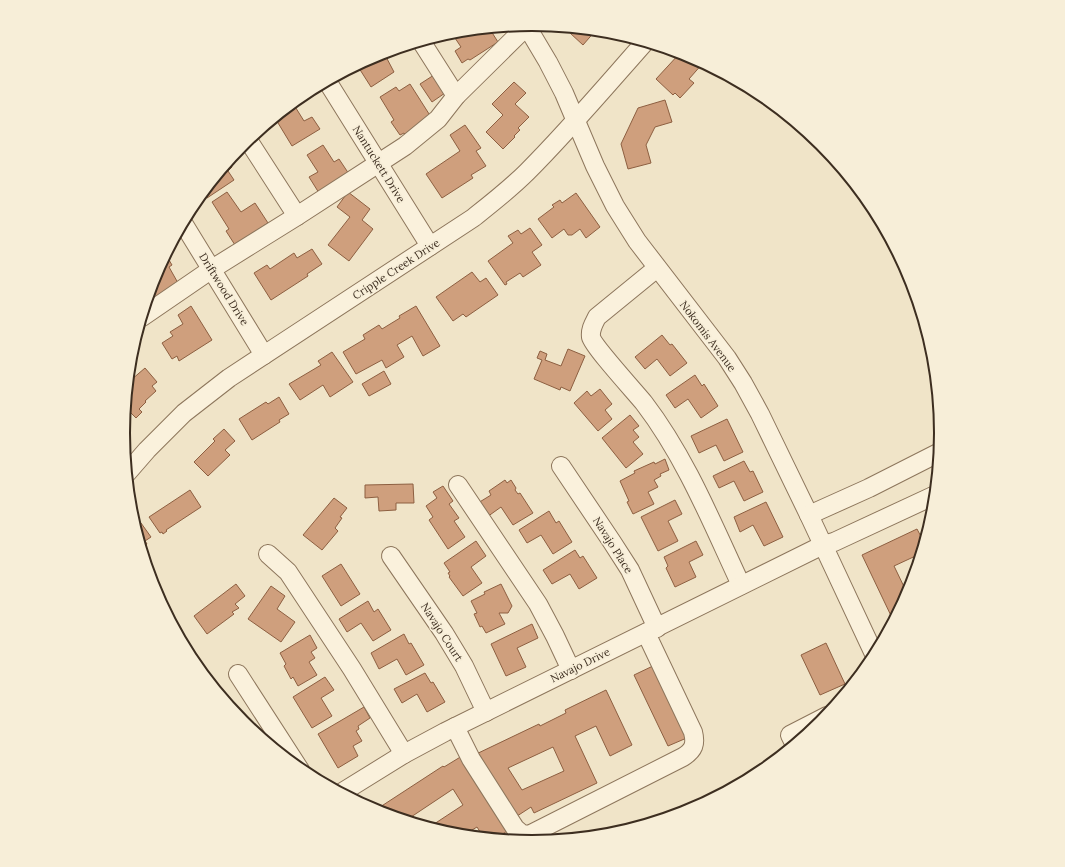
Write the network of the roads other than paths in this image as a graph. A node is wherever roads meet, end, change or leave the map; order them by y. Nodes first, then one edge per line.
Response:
1 (521, 31) edge
2 (530, 31) edge
3 (424, 46) edge
4 (641, 46) edge
5 (330, 86) edge
6 (456, 96) junction
7 (575, 121) junction
8 (252, 146) edge
9 (379, 163) junction
10 (297, 216) junction
11 (186, 228) edge
12 (430, 246) junction
13 (656, 268) junction
14 (212, 269) junction
15 (149, 312) edge
16 (264, 354) junction
17 (934, 455) edge
18 (561, 466) dead end
19 (132, 468) edge
20 (458, 485) dead end
21 (930, 497) edge
22 (809, 515) junction
23 (823, 545) junction
24 (268, 554) dead end
25 (391, 556) dead end
26 (741, 585) junction
27 (652, 631) junction
28 (872, 648) edge
29 (571, 670) junction
30 (238, 674) dead end
31 (486, 712) junction
32 (810, 725) edge
33 (450, 730) junction
34 (793, 740) edge
35 (404, 754) junction
36 (291, 755) edge
37 (346, 790) edge
38 (512, 835) edge

1 - 6 street
2 - 7 street, Nokomis Avenue
3 - 6 street
4 - 7 street, Cripple Creek Drive
5 - 9 street, Nantuckett Drive
6 - 9 street
7 - 12 street, Cripple Creek Drive
7 - 13 street, Nokomis Avenue
8 - 10 street
9 - 10 street
9 - 12 street, Nantuckett Drive
10 - 14 street
11 - 14 street, Driftwood Drive
12 - 16 street, Cripple Creek Drive
13 - 22 street, Nokomis Avenue
13 - 26 street
14 - 15 street
14 - 16 street, Driftwood Drive
16 - 19 street, Cripple Creek Drive
17 - 22 street
18 - 27 street, Navajo Place
20 - 29 street
21 - 23 street, Navajo Drive
22 - 23 street, Nokomis Avenue
23 - 26 street, Navajo Drive
23 - 28 street, Nokomis Avenue
24 - 35 street
25 - 31 street, Navajo Court
26 - 27 street, Navajo Drive
27 - 29 street, Navajo Drive
27 - 33 street, Navajo Place
29 - 31 street, Navajo Drive
30 - 36 street
31 - 33 street, Navajo Drive
32 - 34 street
33 - 35 street, Navajo Drive
33 - 38 street
35 - 37 street, Navajo Drive

